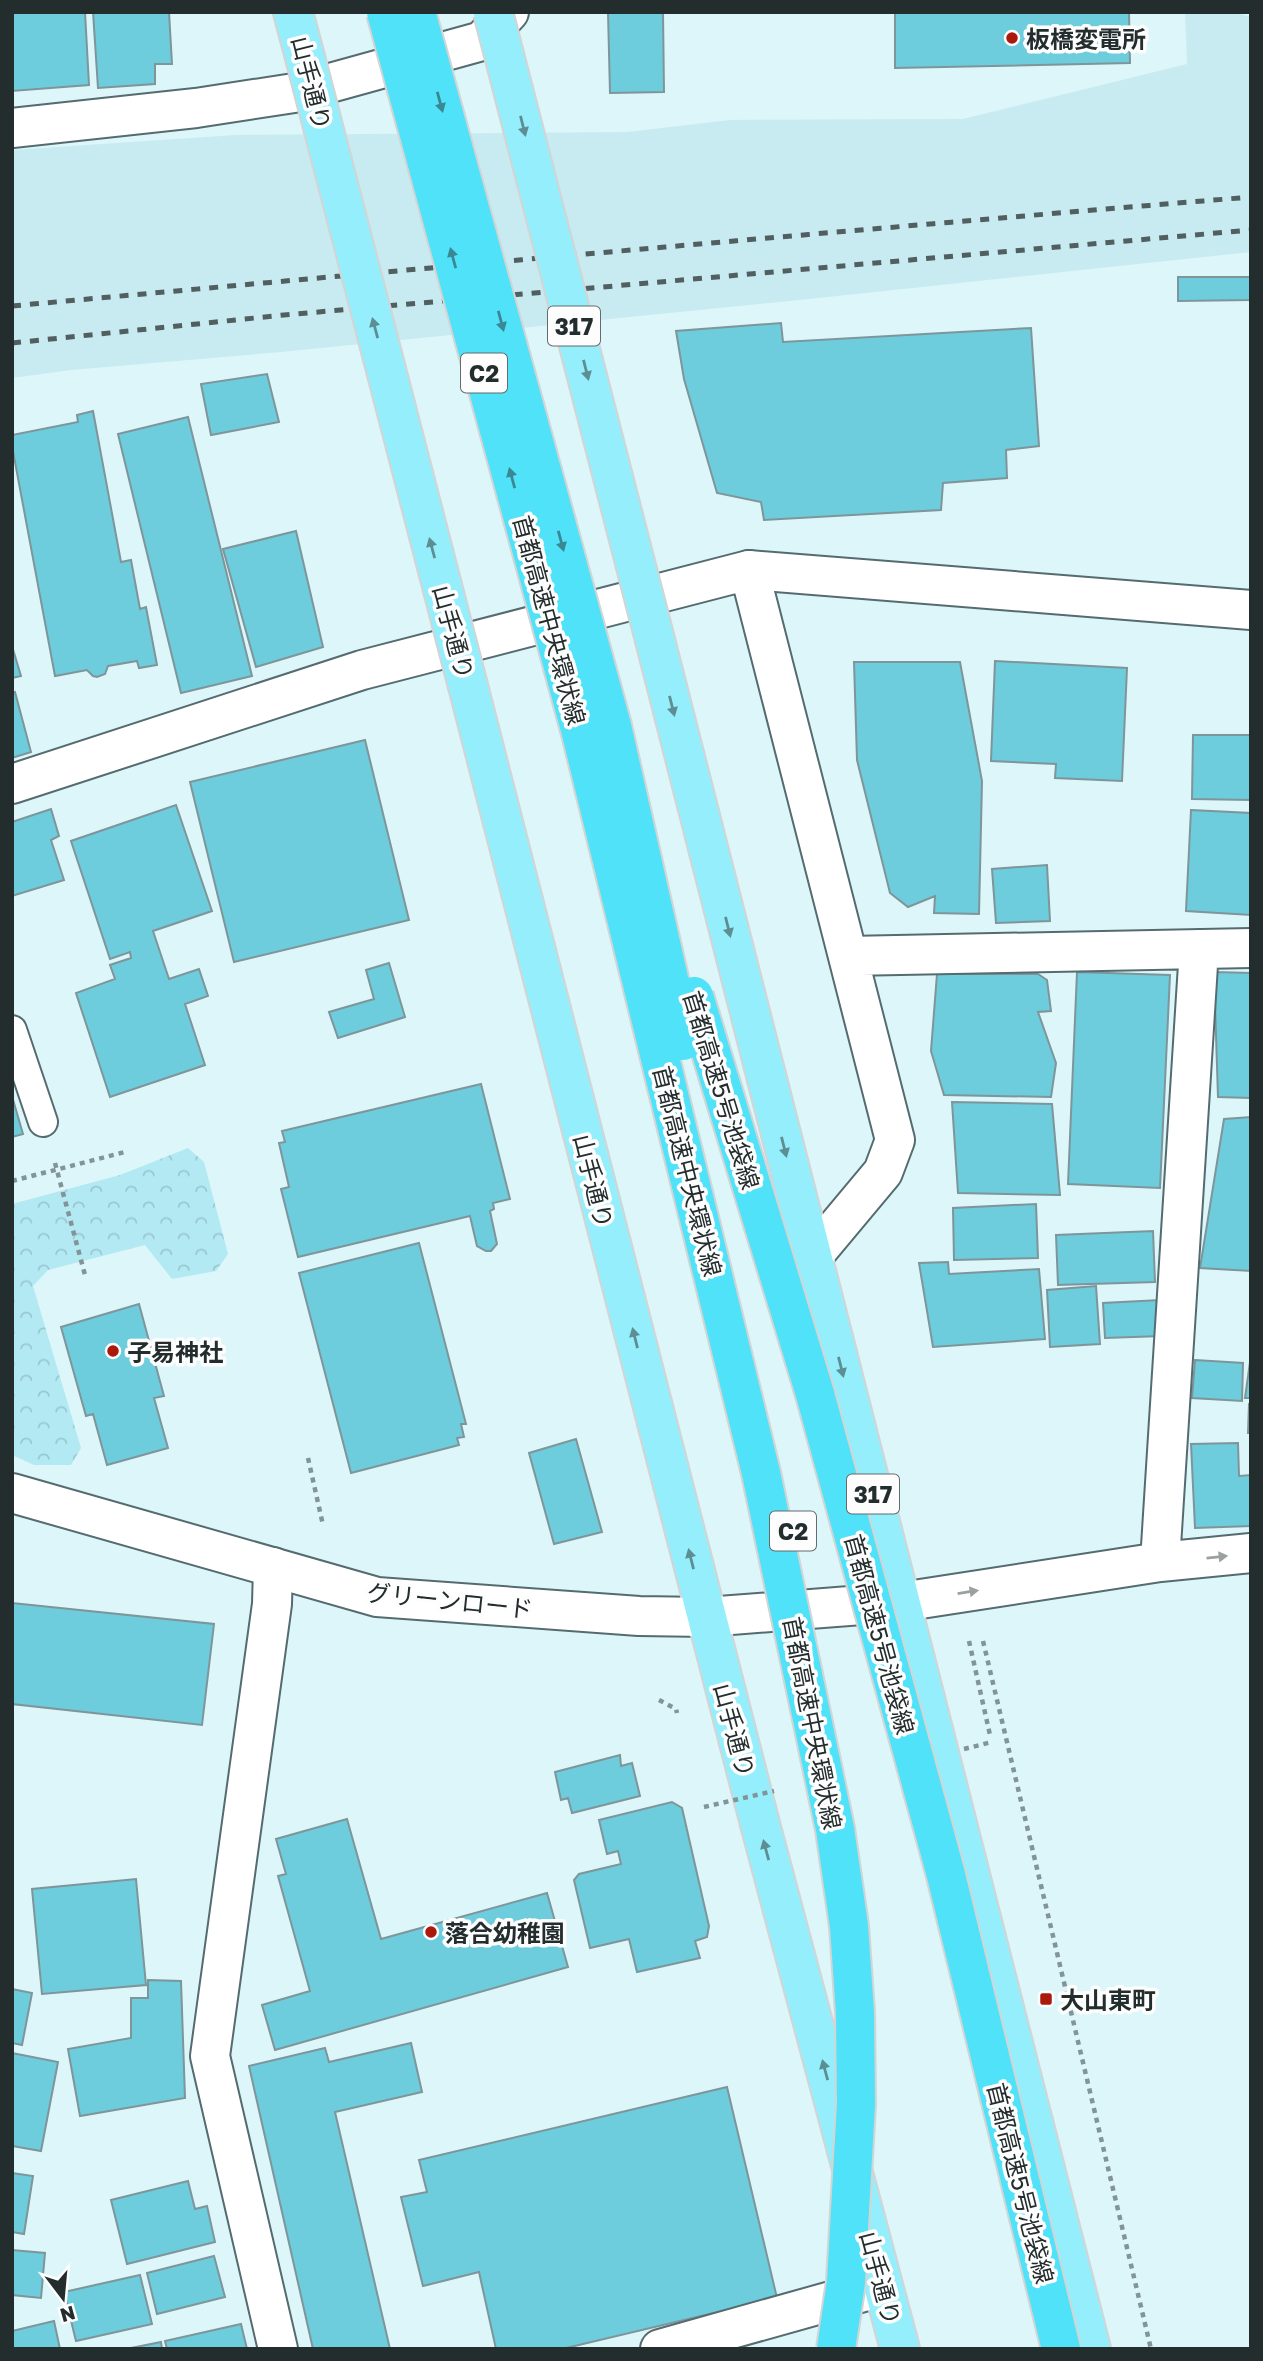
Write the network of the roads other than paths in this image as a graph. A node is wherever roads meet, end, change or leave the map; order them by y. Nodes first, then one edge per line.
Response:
1 (293, 12) edge
2 (386, 12) edge
3 (416, 12) edge
4 (494, 12) edge
5 (509, 12) edge
6 (12, 128) edge
7 (749, 570) junction
8 (1251, 610) edge
9 (596, 729) junction
10 (12, 784) edge
11 (1251, 948) edge
12 (1199, 949) junction
13 (848, 956) junction
14 (12, 1030) edge
15 (43, 1122) dead end
16 (812, 1257) junction
17 (12, 1493) edge
18 (1251, 1553) edge
19 (1160, 1562) junction
20 (273, 1567) junction
21 (901, 1602) junction
22 (706, 1617) junction
23 (883, 2287) junction
24 (278, 2349) edge
25 (660, 2349) edge
26 (836, 2349) edge
27 (850, 2349) edge
28 (900, 2349) edge
29 (1049, 2349) edge
30 (1062, 2349) edge
31 (1091, 2349) edge

22 -> 1 main road, 山手通り, bridge
9 -> 2 highway, 首都高速中央環状線 / C2, bridge
3 -> 9 highway, 首都高速中央環状線 / C2, bridge
4 -> 16 main road, 317, bridge
5 - 6 street
7 - 8 street
7 - 10 street
7 - 13 street
9 - 26 highway, 首都高速中央環状線 / C2, bridge
9 - 27 highway, 首都高速中央環状線 / C2, bridge
9 - 29 highway, 首都高速5号池袋線, bridge
9 - 30 highway, 首都高速5号池袋線, bridge
11 - 12 street
12 - 13 street
12 - 19 street
13 - 16 street
14 - 15 lane
16 -> 21 main road, 317
17 - 20 street, グリーンロード
19 -> 18 street, グリーンロード
21 -> 19 street, グリーンロード
20 - 22 street, グリーンロード
20 - 24 street
21 - 22 street, グリーンロード
21 - 31 main road, 317
23 -> 22 main road, 山手通り
23 - 25 street
23 - 28 main road, 山手通り

